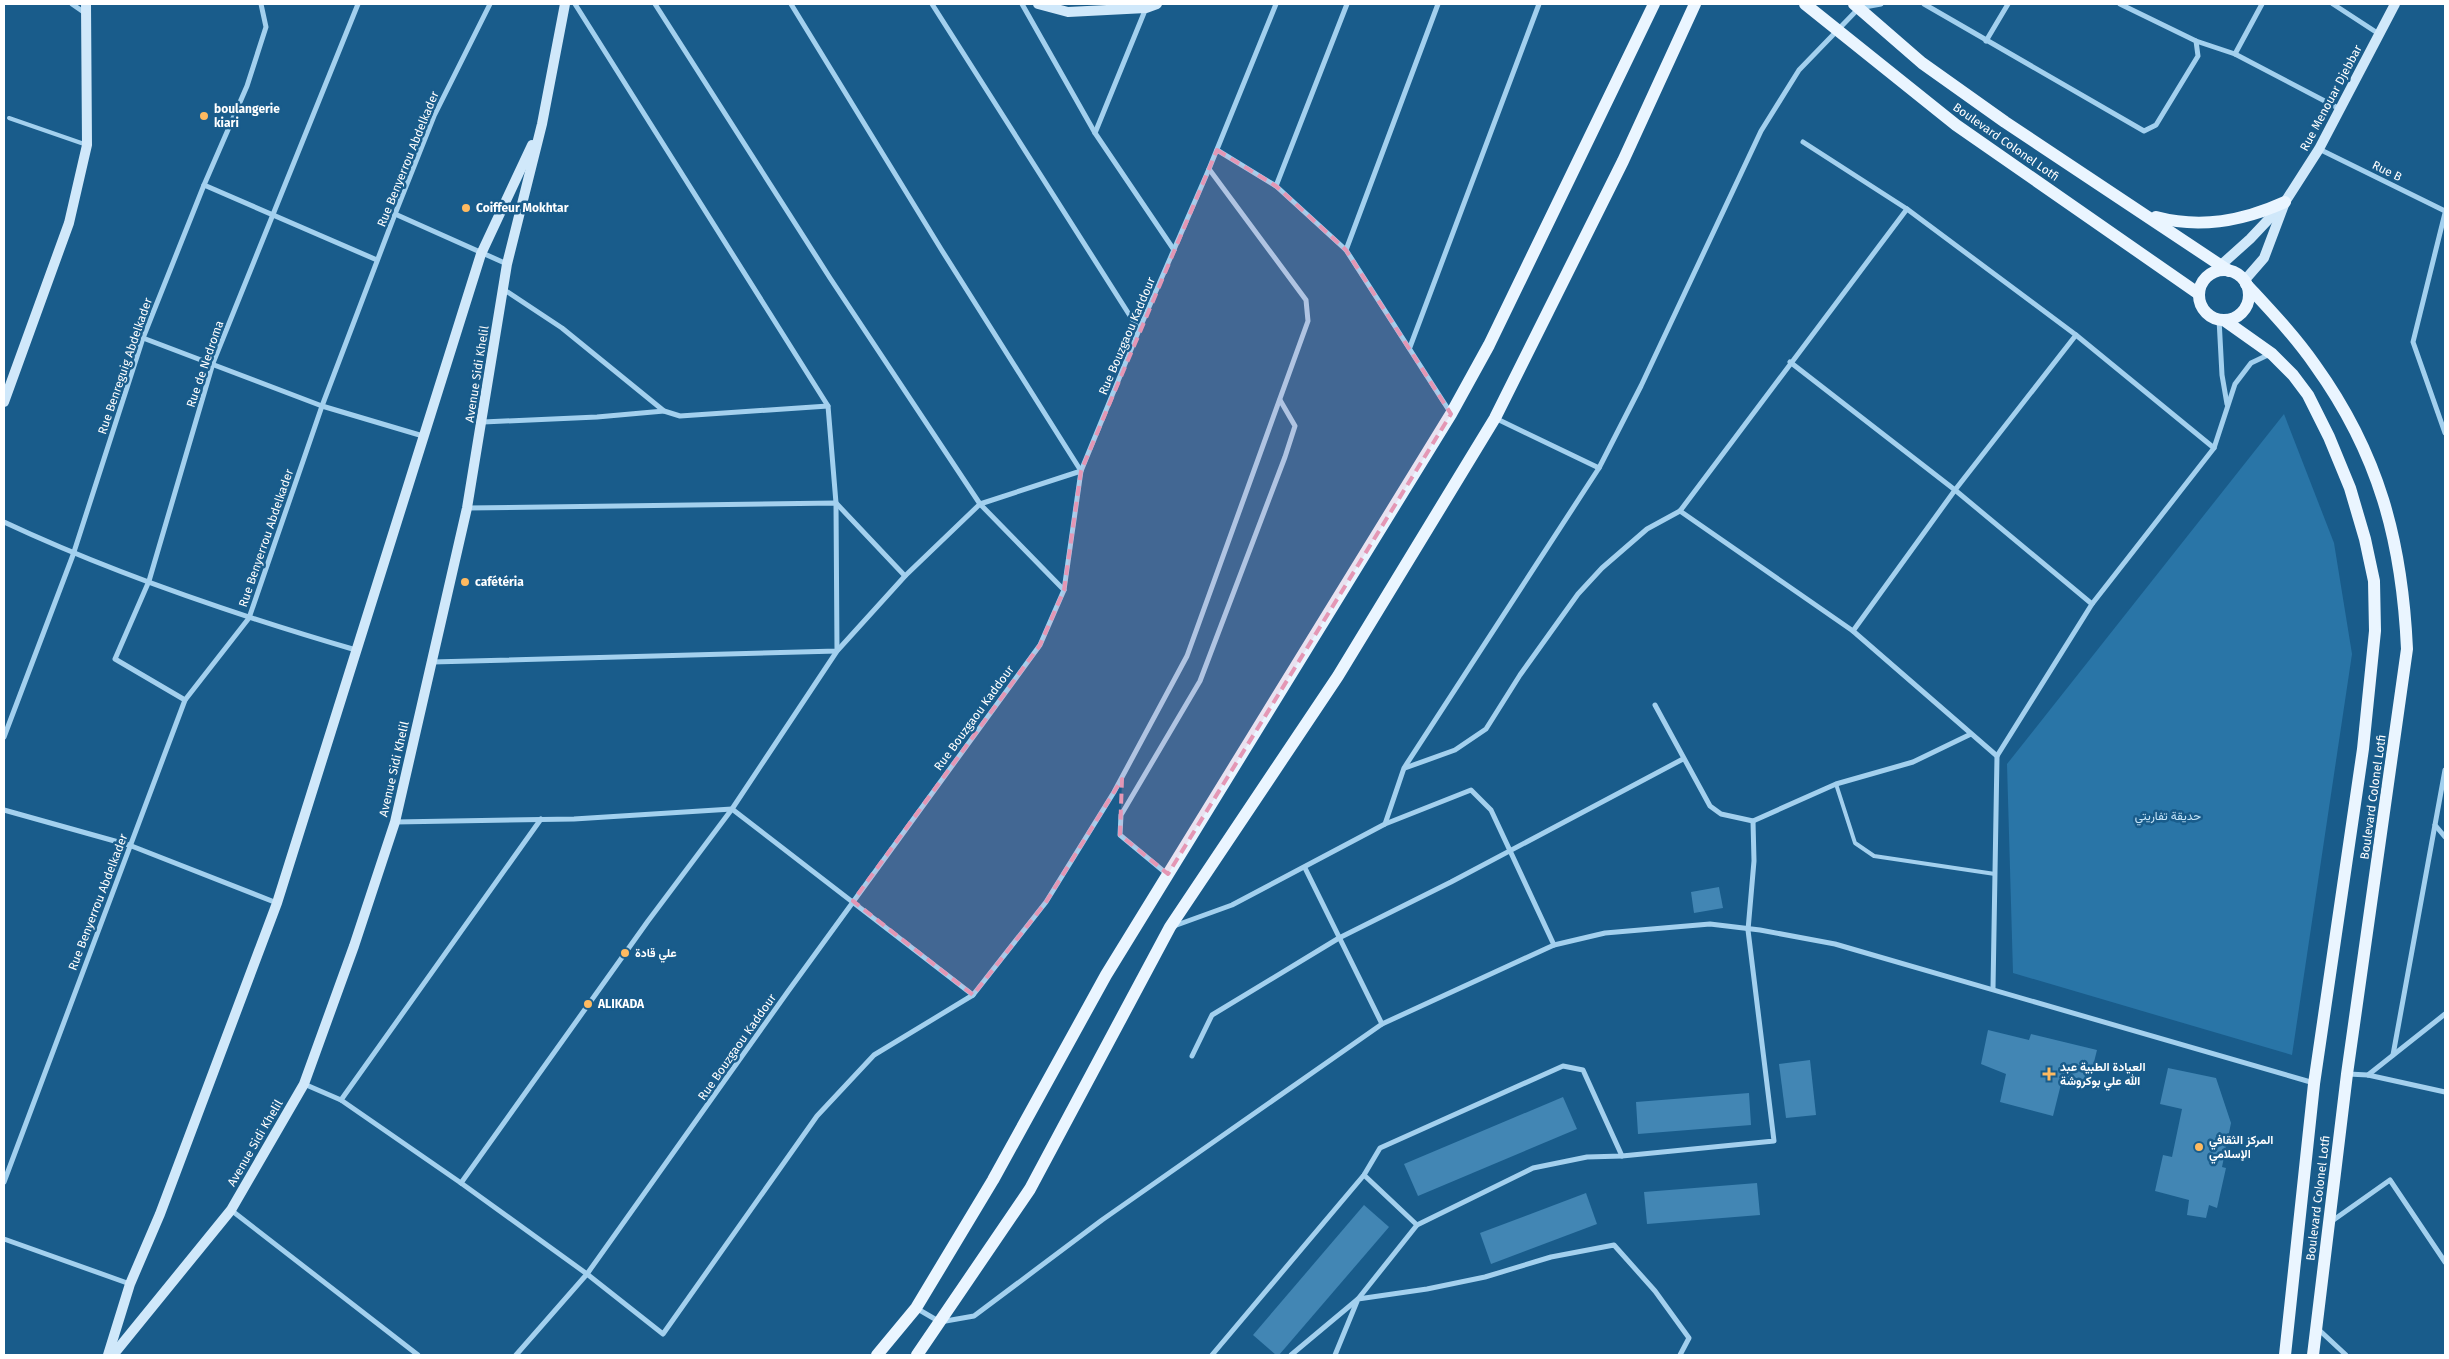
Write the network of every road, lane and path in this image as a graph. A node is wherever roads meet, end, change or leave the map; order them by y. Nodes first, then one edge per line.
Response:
1 (72, 4) edge
2 (262, 4) edge
3 (490, 4) edge
4 (565, 4) edge
5 (575, 4) edge
6 (655, 4) edge
7 (791, 4) edge
8 (932, 4) edge
9 (1022, 4) edge
10 (1038, 4) edge
11 (1157, 4) edge
12 (1276, 4) edge
13 (1347, 4) edge
14 (1438, 4) edge
15 (1539, 4) edge
16 (1654, 4) edge
17 (1695, 4) edge
18 (1805, 4) edge
19 (1882, 4) edge
20 (1924, 4) edge
21 (2008, 4) edge
22 (2120, 4) edge
23 (2262, 4) edge
24 (2333, 4) edge
25 (2395, 4) edge
26 (357, 5) edge
27 (1858, 5) edge
28 (1146, 8) junction
29 (86, 9) edge
30 (1836, 30) junction
31 (2379, 34) junction
32 (1986, 41) junction
33 (2196, 41) junction
34 (2235, 54) junction
35 (2340, 109) junction
36 (9, 118) dead end
37 (542, 124) junction
38 (1095, 133) junction
39 (1803, 142) dead end
40 (87, 145) junction
41 (2319, 149) junction
42 (1217, 150) junction
43 (1210, 169) junction
44 (204, 185) junction
45 (1276, 186) junction
46 (2285, 202) junction
47 (1907, 209) junction
48 (2445, 212) edge
49 (395, 214) junction
50 (2146, 214) junction
51 (273, 215) junction
52 (1174, 250) junction
53 (1346, 250) junction
54 (481, 254) junction
55 (377, 260) junction
56 (507, 264) junction
57 (2220, 270) junction
58 (2245, 282) junction
59 (503, 289) junction
60 (2199, 294) junction
61 (2222, 320) junction
62 (1139, 330) junction
63 (2076, 335) junction
64 (144, 338) junction
65 (1410, 347) junction
66 (2272, 354) junction
67 (1790, 362) junction
68 (213, 363) junction
69 (1280, 400) junction
70 (4, 402) edge
71 (2227, 405) junction
72 (322, 406) junction
73 (828, 406) junction
74 (664, 411) junction
75 (1452, 414) junction
76 (1495, 418) junction
77 (483, 422) junction
78 (2445, 433) edge
79 (423, 436) junction
80 (2214, 448) junction
81 (1599, 468) junction
82 (1081, 472) junction
83 (1955, 490) junction
84 (836, 503) junction
85 (980, 504) junction
86 (467, 508) junction
87 (1680, 511) junction
88 (4, 522) edge
89 (73, 555) junction
90 (905, 576) junction
91 (149, 581) junction
92 (1064, 590) junction
93 (2092, 604) junction
94 (249, 618) junction
95 (1853, 631) junction
96 (356, 650) junction
97 (837, 652) junction
98 (432, 662) junction
99 (185, 700) junction
100 (1655, 705) dead end
101 (1971, 734) junction
102 (4, 737) edge
103 (1997, 756) junction
104 (1683, 759) junction
105 (1404, 768) junction
106 (2445, 770) edge
107 (1836, 784) junction
108 (732, 809) junction
109 (4, 810) edge
110 (541, 819) junction
111 (1753, 821) junction
112 (395, 822) junction
113 (1385, 824) junction
114 (2435, 824) junction
115 (2445, 837) edge
116 (130, 845) junction
117 (1509, 850) junction
118 (1305, 868) junction
119 (1168, 874) junction
120 (1995, 874) junction
121 (853, 902) junction
122 (277, 903) junction
123 (1170, 927) junction
124 (1748, 930) junction
125 (1339, 938) junction
126 (1554, 945) junction
127 (1993, 989) junction
128 (973, 995) junction
129 (2445, 1014) edge
130 (1382, 1024) junction
131 (2393, 1055) junction
132 (1192, 1056) dead end
133 (2347, 1074) junction
134 (2368, 1075) junction
135 (304, 1084) junction
136 (2314, 1084) junction
137 (2445, 1092) edge
138 (341, 1100) junction
139 (1622, 1156) junction
140 (1364, 1175) junction
141 (4, 1182) edge
142 (461, 1183) junction
143 (231, 1210) junction
144 (2328, 1224) junction
145 (1417, 1226) junction
146 (4, 1239) edge
147 (2445, 1262) edge
148 (587, 1274) junction
149 (130, 1284) junction
150 (1358, 1299) junction
151 (916, 1308) junction
152 (940, 1322) junction
153 (2316, 1327) junction
154 (108, 1355) edge
155 (113, 1355) edge
156 (418, 1355) edge
157 (516, 1355) edge
158 (877, 1355) edge
159 (917, 1355) edge
160 (1212, 1355) edge
161 (1291, 1355) edge
162 (1335, 1355) edge
163 (1680, 1355) edge
164 (2285, 1355) edge
165 (2313, 1355) edge
166 (2346, 1355) edge

1 - 29 street
2 - 44 street, Rue Benreguig Abdelkader
3 - 49 street, Rue Benyerrou Abdelkader
4 - 37 street, Avenue Sidi Khelil
5 - 73 street
6 - 85 street
7 - 82 street
8 - 62 street
9 - 38 street
10 - 28 street
11 - 28 street
12 - 42 street, Rue Bouzgaou Kaddour
13 - 45 street
14 - 53 street
15 - 65 street
16 - 75 main road
17 - 76 main road
18 - 30 main road, Boulevard Colonel Lotfi
19 - 27 street
20 - 32 street
21 - 32 street
22 - 33 street
23 - 34 street
24 - 31 street
25 - 31 street, Rue Menouar Djebbar
26 - 51 street, Rue de Nedroma
27 - 30 street
27 - 50 main road, Boulevard Colonel Lotfi
28 - 38 street
29 - 40 street
30 - 60 main road, Boulevard Colonel Lotfi
30 - 81 street
31 - 35 street, Rue Menouar Djebbar
32 - 33 street
33 - 34 street
34 - 35 street
35 - 41 street, Rue Menouar Djebbar
36 - 40 lane
37 - 54 street, Avenue Sidi Khelil
37 - 56 street, Avenue Sidi Khelil
38 - 52 street
39 - 47 street
40 - 70 street
41 - 46 street, Rue Menouar Djebbar
41 - 48 street, Rue B
42 - 43 street, Rue Bouzgaou Kaddour
42 - 45 street
43 - 52 street, Rue Bouzgaou Kaddour
43 - 69 street
44 - 51 street
44 - 64 street, Rue Benreguig Abdelkader
45 - 53 street
46 - 50 main road
46 - 57 street, Rue Menouar Djebbar
46 - 58 street, Rue Menouar Djebbar
47 - 63 street
47 - 67 street
48 - 78 street
49 - 54 street
49 - 55 street, Rue Benyerrou Abdelkader
50 - 57 main road, Boulevard Colonel Lotfi
51 - 55 street
51 - 68 street, Rue de Nedroma
52 - 62 street, Rue Bouzgaou Kaddour
53 - 65 street
54 - 56 street
54 - 79 street, Avenue Sidi Khelil
55 - 72 street, Rue Benyerrou Abdelkader
56 - 59 street, Avenue Sidi Khelil
57 - 58 main road
57 - 60 main road
58 - 61 main road
58 - 133 main road, Boulevard Colonel Lotfi
59 - 74 street
59 - 77 street, Avenue Sidi Khelil
60 - 61 main road
61 - 66 main road, Boulevard Colonel Lotfi
61 - 71 street
62 - 82 street, Rue Bouzgaou Kaddour
63 - 80 street
63 - 83 street
64 - 68 street
64 - 89 street, Rue Benreguig Abdelkader
65 - 75 street
66 - 71 street
66 - 136 main road, Boulevard Colonel Lotfi
67 - 83 street
67 - 87 street
68 - 72 street
68 - 91 street, Rue de Nedroma
69 - 119 street
69 - 128 street
71 - 80 street
72 - 79 street
72 - 94 street, Rue Benyerrou Abdelkader
73 - 74 street
73 - 84 street
74 - 77 street
75 - 119 main road
76 - 81 street
76 - 123 main road
77 - 86 street, Avenue Sidi Khelil
79 - 96 street, Avenue Sidi Khelil
80 - 93 street
81 - 105 street
82 - 85 street
82 - 92 street, Rue Bouzgaou Kaddour
83 - 93 street
83 - 95 street
84 - 86 street
84 - 90 street
84 - 97 street
85 - 90 street
85 - 92 street
86 - 98 street, Avenue Sidi Khelil
87 - 95 street
87 - 105 street
88 - 89 street
89 - 91 street
89 - 102 street, Rue Benreguig Abdelkader
90 - 97 street
91 - 94 street
91 - 99 street, Rue de Nedroma
92 - 121 street, Rue Bouzgaou Kaddour
93 - 103 street
94 - 96 street
94 - 99 street, Rue Benyerrou Abdelkader
95 - 101 street
96 - 122 street, Avenue Sidi Khelil
97 - 98 street
97 - 108 street
98 - 112 street, Avenue Sidi Khelil
99 - 116 street, Rue Benyerrou Abdelkader
100 - 104 street
101 - 103 street
101 - 107 street
103 - 120 street
104 - 111 street
104 - 117 street
105 - 113 street
106 - 114 street
107 - 111 street
107 - 120 lane
108 - 110 street
108 - 121 street
108 - 142 street
109 - 116 street
110 - 112 street
110 - 138 street
111 - 124 street
112 - 135 street, Avenue Sidi Khelil
113 - 117 street
113 - 118 street
114 - 115 street
114 - 131 street
116 - 122 street
116 - 141 street, Rue Benyerrou Abdelkader
117 - 125 street
117 - 126 street
118 - 123 street
118 - 125 street
119 - 151 main road
120 - 127 street
121 - 128 street
121 - 148 street, Rue Bouzgaou Kaddour
122 - 149 street, Avenue Sidi Khelil
123 - 152 main road
124 - 126 street
124 - 127 street
124 - 139 street
125 - 130 street
125 - 132 street
126 - 130 street
127 - 136 street
128 - 148 street
129 - 131 street
130 - 152 street
131 - 134 street
133 - 134 street
133 - 144 main road, Boulevard Colonel Lotfi
134 - 137 street
135 - 138 street
135 - 143 street, Avenue Sidi Khelil
136 - 164 main road, Boulevard Colonel Lotfi
138 - 142 street
139 - 140 street
139 - 145 street
140 - 145 street
140 - 160 street
142 - 148 street
143 - 155 street, Avenue Sidi Khelil
143 - 156 street
144 - 147 street
144 - 153 main road, Boulevard Colonel Lotfi
145 - 150 street
146 - 149 street
148 - 157 street, Rue Bouzgaou Kaddour
149 - 154 street, Avenue Sidi Khelil
150 - 161 street
150 - 162 street
150 - 163 street
151 - 152 street
151 - 158 main road
152 - 159 main road
153 - 165 main road, Boulevard Colonel Lotfi
153 - 166 street

